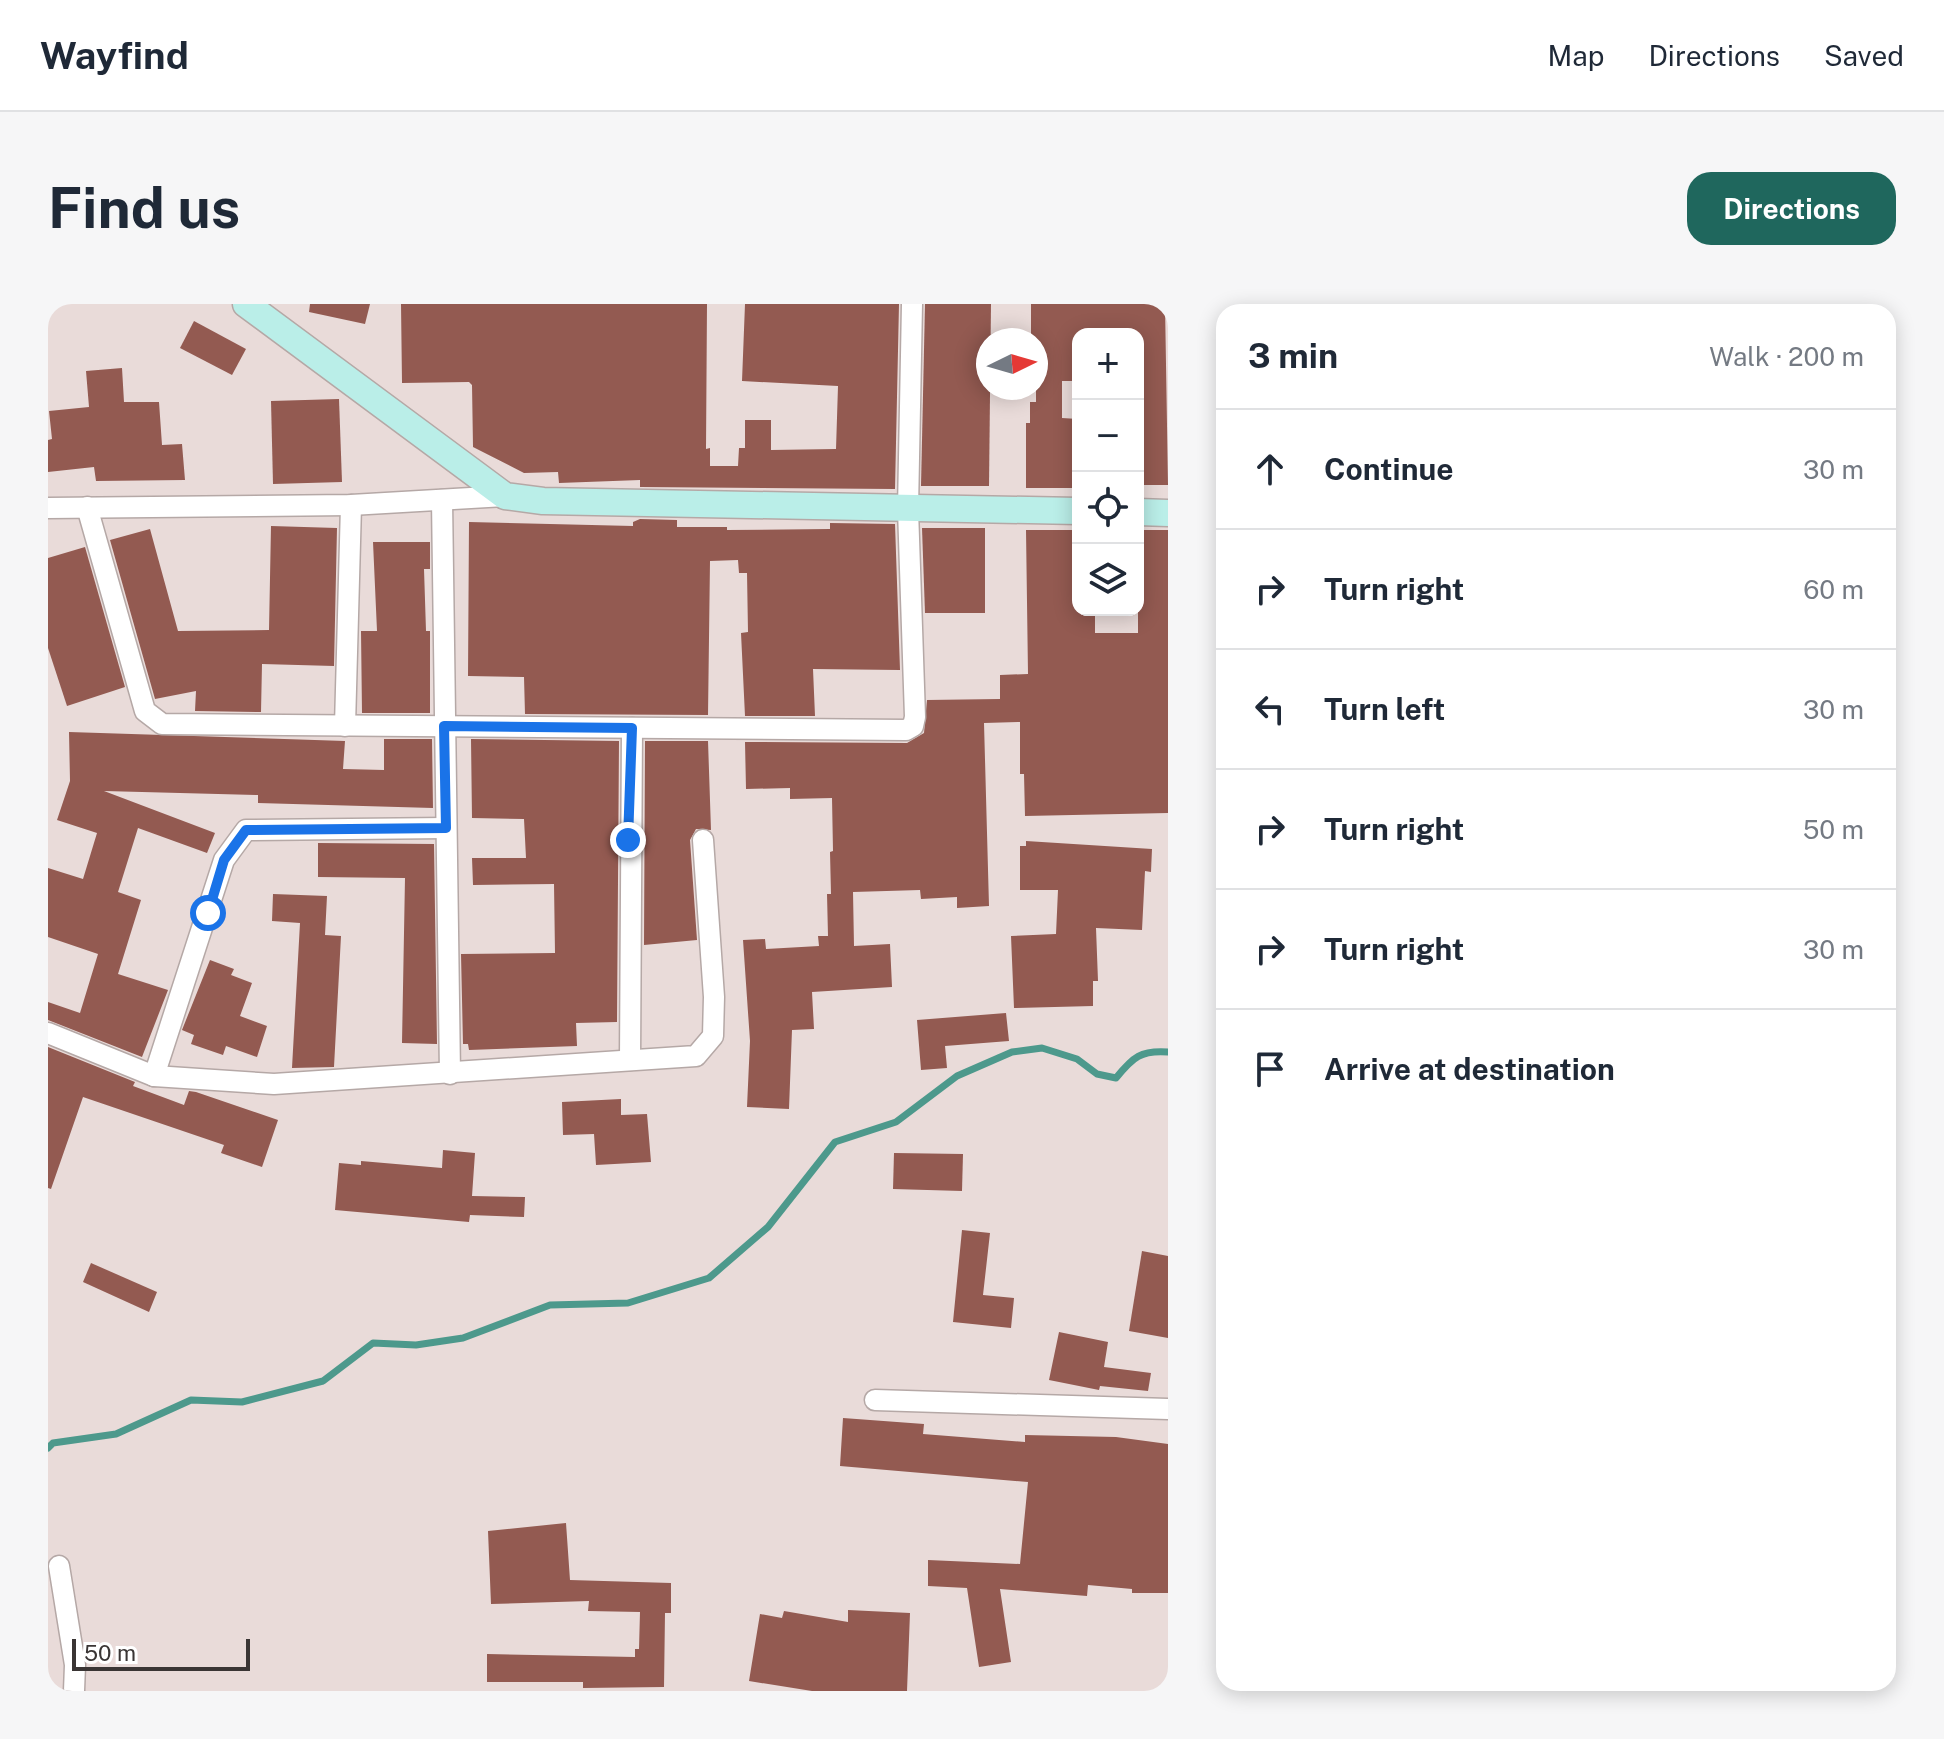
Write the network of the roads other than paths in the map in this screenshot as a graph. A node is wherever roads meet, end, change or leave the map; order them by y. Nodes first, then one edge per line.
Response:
1 (246, 304) edge
2 (912, 304) edge
3 (505, 496) junction
4 (442, 500) junction
5 (351, 505) junction
6 (87, 507) junction
7 (48, 508) edge
8 (908, 509) junction
9 (1072, 511) edge
10 (1144, 512) edge
11 (1168, 513) edge
12 (345, 726) junction
13 (444, 726) junction
14 (632, 728) junction
15 (446, 828) junction
16 (703, 840) dead end
17 (48, 1033) edge
18 (630, 1060) junction
19 (450, 1074) junction
20 (154, 1076) junction
21 (875, 1400) dead end
22 (1168, 1409) edge
23 (59, 1566) dead end
24 (74, 1691) edge

1 - 3 street
2 - 8 street
3 - 4 street
3 - 8 street
4 - 5 street
4 - 13 street
5 - 6 street
5 - 12 street
6 - 7 street
6 - 12 street
8 - 9 street
8 - 14 street
10 - 11 street
12 - 13 street
13 - 14 street
13 - 15 street
14 - 18 street
15 - 19 street
15 - 20 street
16 - 18 street
17 - 20 street
18 - 19 street
19 - 20 street
21 - 22 street
23 - 24 street

